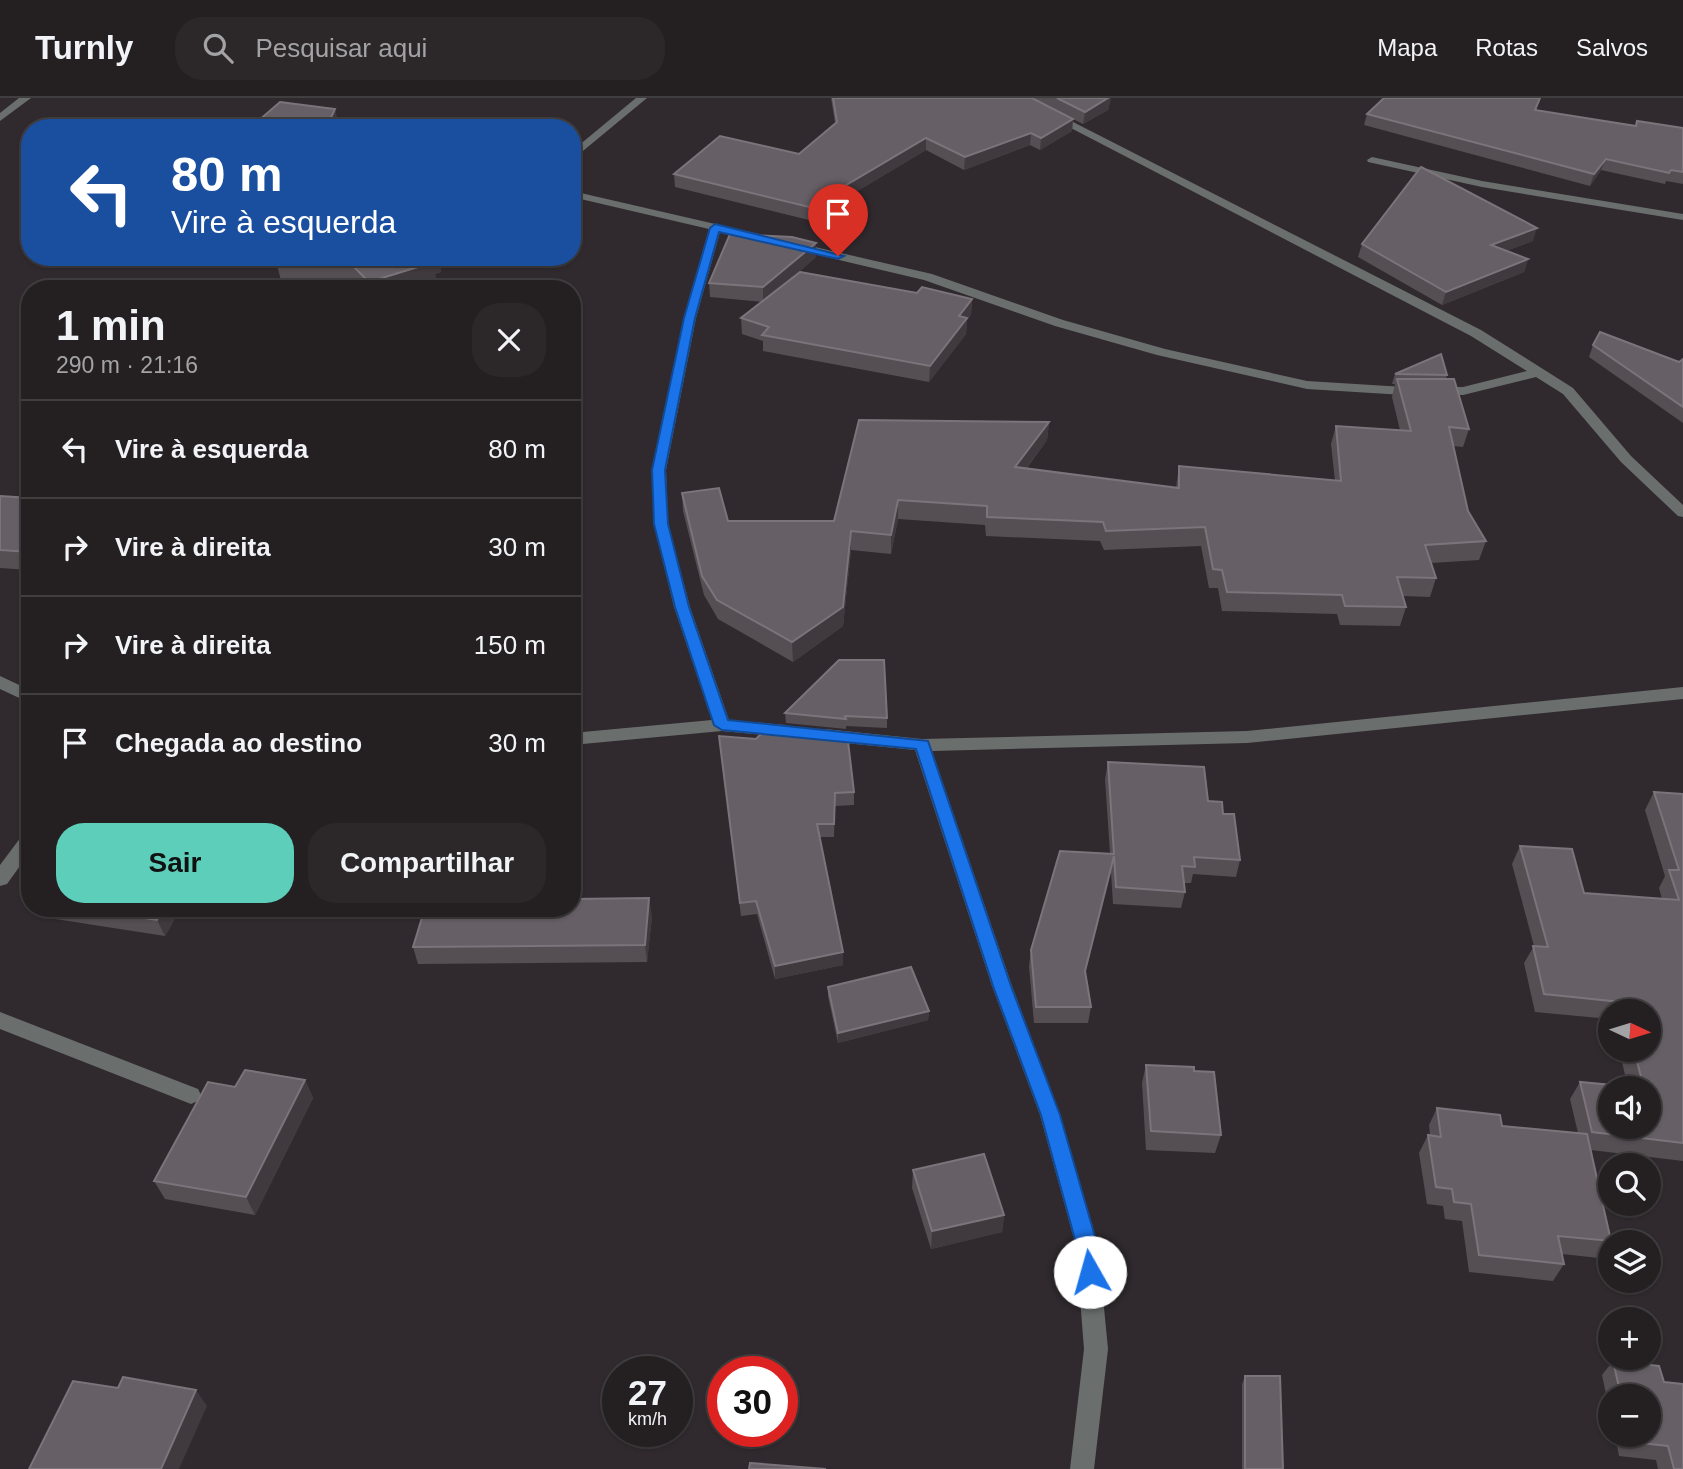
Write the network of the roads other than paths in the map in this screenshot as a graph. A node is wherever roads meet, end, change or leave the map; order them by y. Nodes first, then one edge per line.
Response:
1 (26, 98) edge
2 (642, 98) edge
3 (1018, 98) edge
4 (0, 118) edge
5 (581, 149) edge
6 (1372, 160) dead end
7 (581, 196) edge
8 (1683, 217) edge
9 (715, 228) junction
10 (1540, 372) junction
11 (1683, 513) edge
12 (0, 682) edge
13 (21, 692) edge
14 (1683, 693) edge
15 (722, 725) junction
16 (581, 738) edge
17 (922, 744) junction
18 (21, 850) edge
19 (0, 879) edge
20 (0, 1020) edge
21 (191, 1095) dead end
22 (1082, 1469) edge

1 - 4 street
2 - 5 street
3 - 10 street
6 - 8 street
7 - 9 street
9 - 10 street
9 - 15 street
10 - 11 street
12 - 13 street
14 - 17 street
15 - 16 street
15 - 17 street
17 - 22 street
18 - 19 street
20 - 21 street

